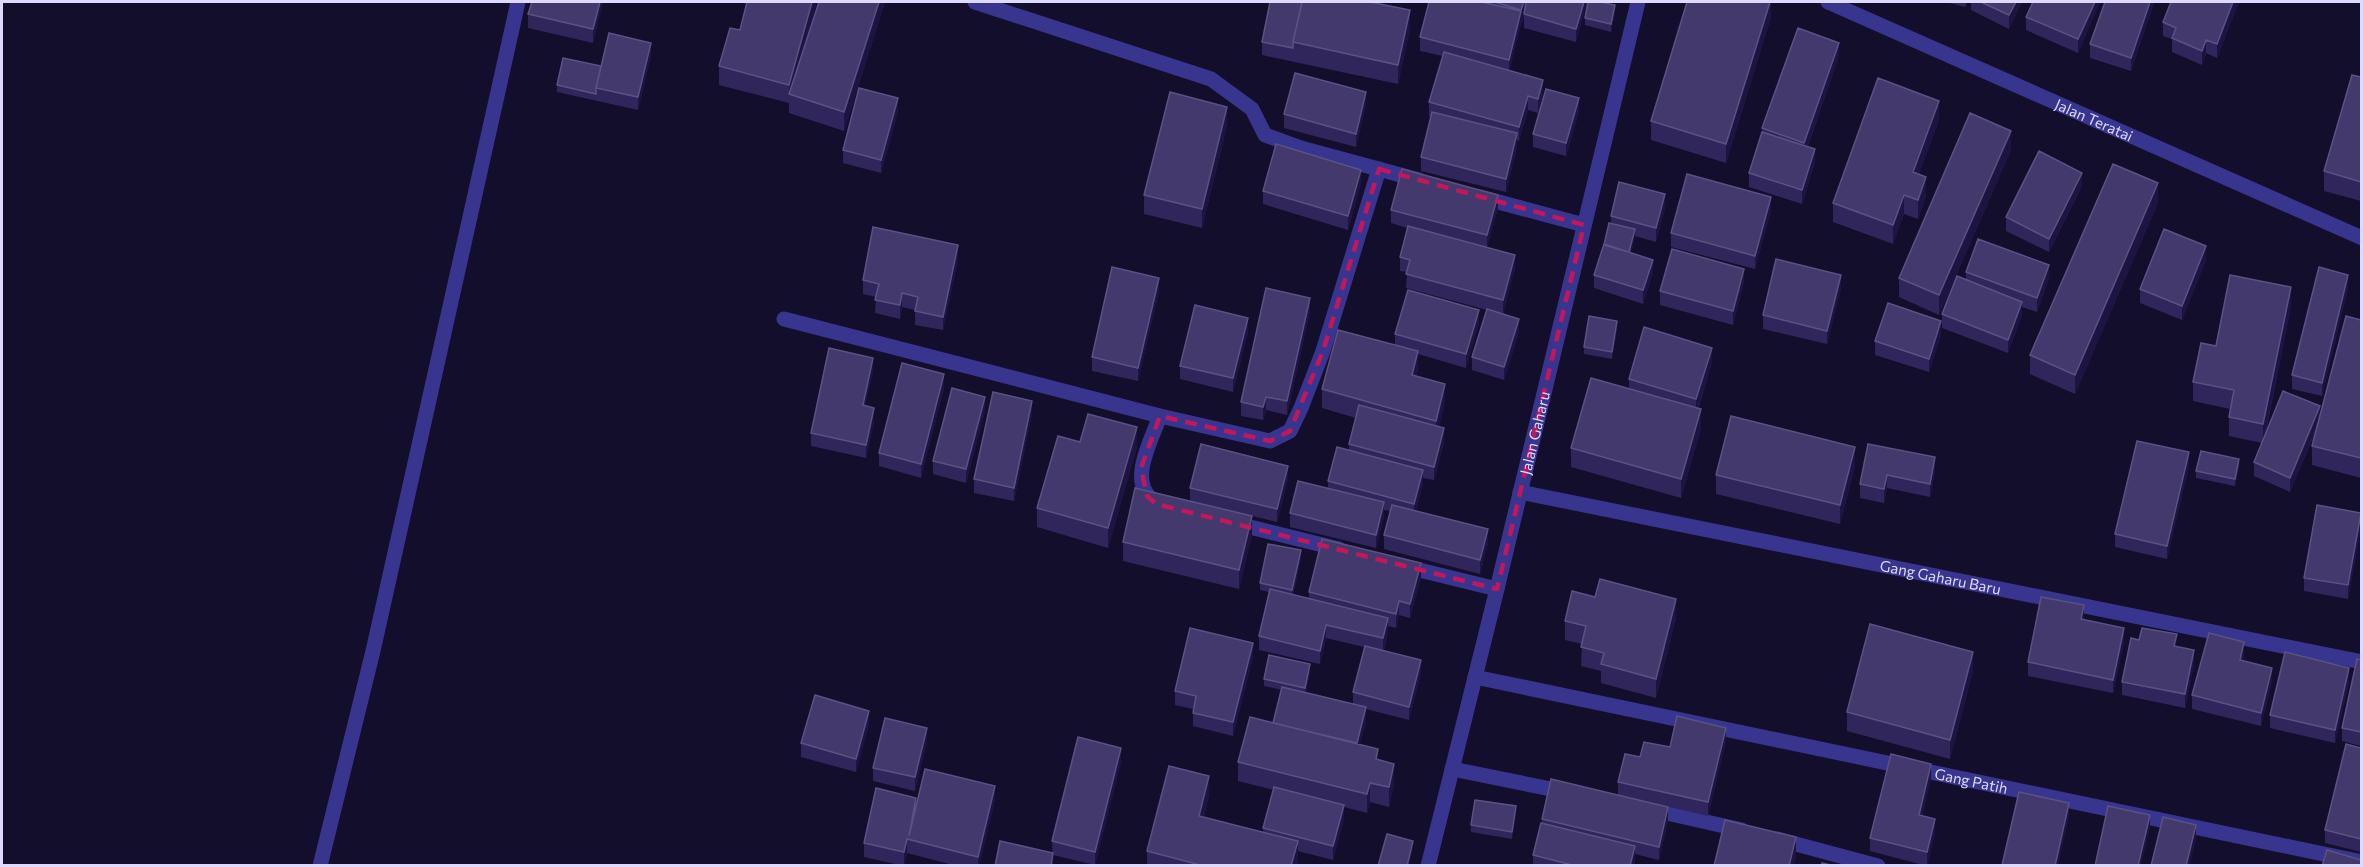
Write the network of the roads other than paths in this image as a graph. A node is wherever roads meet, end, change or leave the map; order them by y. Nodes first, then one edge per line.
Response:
1 (518, 2) edge
2 (975, 2) edge
3 (1638, 2) edge
4 (1828, 2) edge
5 (1379, 169) junction
6 (1436, 184) edge
7 (1470, 194) edge
8 (1584, 225) junction
9 (2361, 238) edge
10 (784, 320) dead end
11 (1160, 416) junction
12 (1520, 492) junction
13 (1179, 509) edge
14 (1224, 521) edge
15 (1349, 552) edge
16 (1384, 561) edge
17 (1497, 589) junction
18 (2361, 662) edge
19 (1475, 677) junction
20 (1452, 769) junction
21 (1580, 795) edge
22 (1639, 807) edge
23 (2361, 862) edge
24 (320, 866) edge
25 (1428, 866) edge
26 (1878, 866) edge

1 - 24 street
2 - 5 street
3 - 8 street, Jalan Gaharu
4 - 9 street, Jalan Teratai
5 - 6 street
5 - 11 street
7 - 8 street
8 - 12 street, Jalan Gaharu
10 - 11 street
11 - 13 street
12 - 17 street, Jalan Gaharu
12 - 18 street, Gang Gaharu Baru
14 - 15 street
16 - 17 street
17 - 19 street, Jalan Gaharu
19 - 20 street, Jalan Gaharu
19 - 23 street, Gang Patih
20 - 21 street
20 - 25 street, Jalan Gaharu
22 - 26 street

